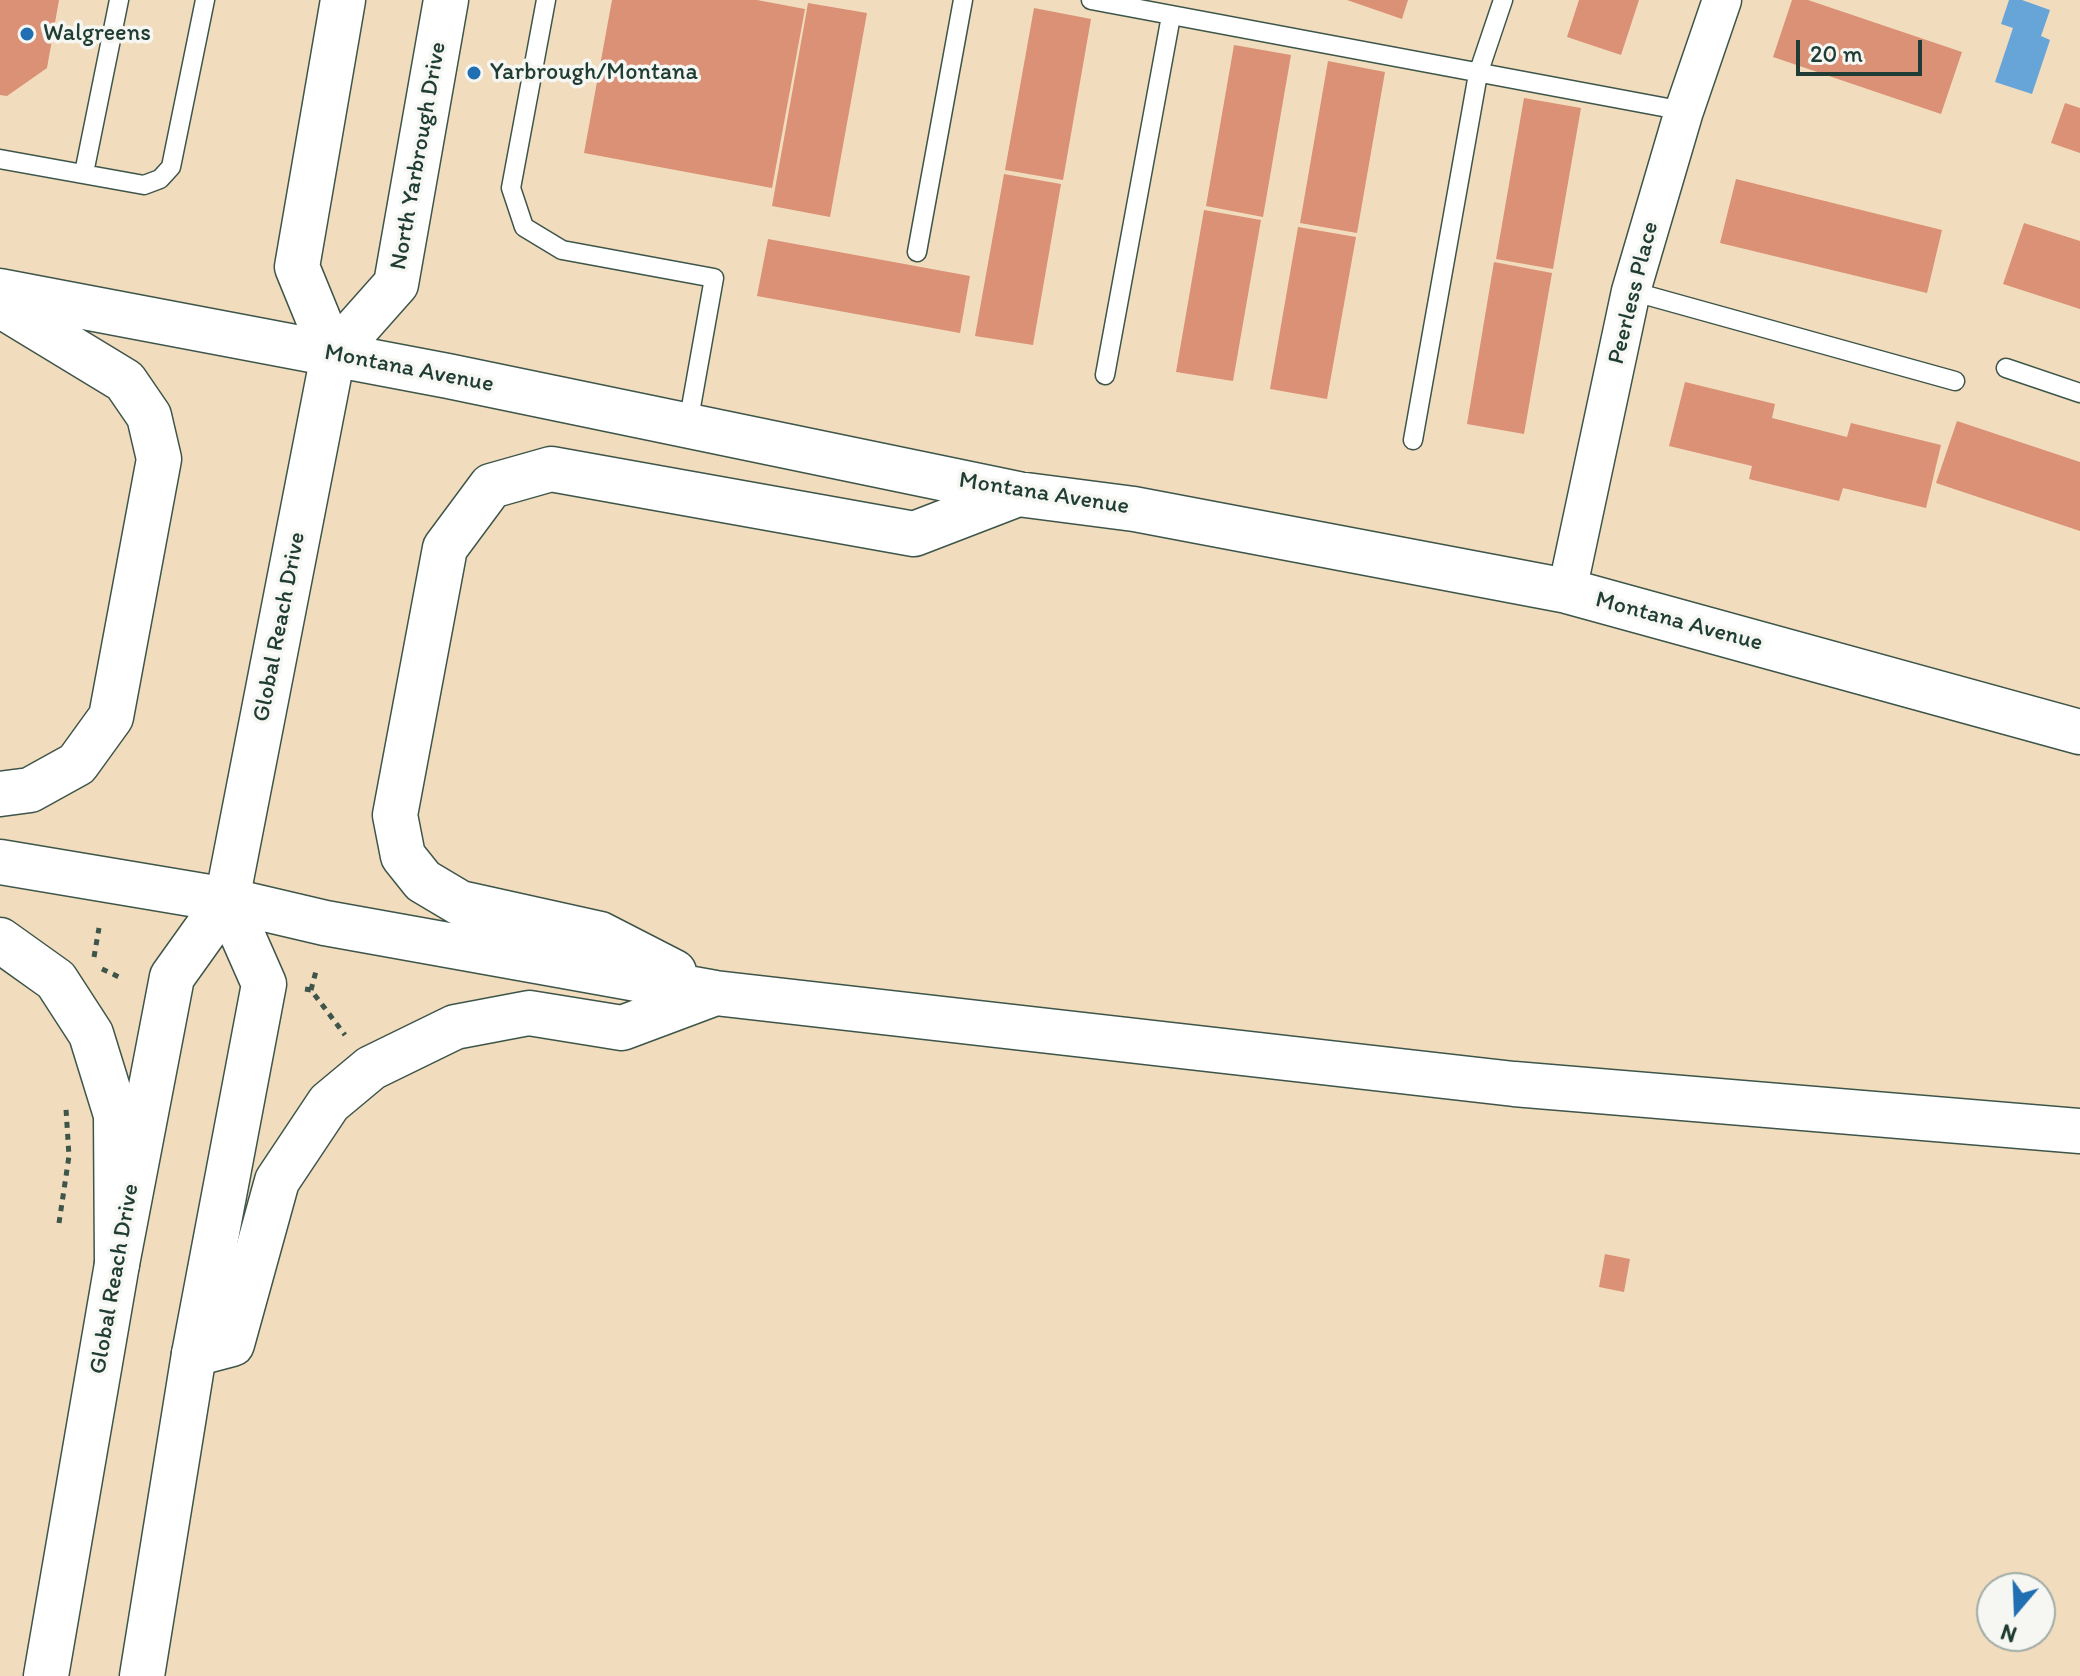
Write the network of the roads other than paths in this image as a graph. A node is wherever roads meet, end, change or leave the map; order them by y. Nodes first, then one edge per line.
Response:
1 (119, 0) edge
2 (205, 0) edge
3 (343, 0) edge
4 (446, 0) edge
5 (546, 0) edge
6 (963, 0) edge
7 (1091, 0) edge
8 (1503, 0) edge
9 (1722, 0) edge
10 (1171, 16) junction
11 (1478, 74) junction
12 (1684, 111) junction
13 (0, 159) edge
14 (84, 173) junction
15 (917, 252) dead end
16 (0, 291) edge
17 (1631, 291) junction
18 (0, 305) edge
19 (333, 355) junction
20 (2006, 368) dead end
21 (1105, 375) dead end
22 (1955, 381) dead end
23 (2080, 393) edge
24 (688, 424) junction
25 (1413, 440) dead end
26 (1018, 494) junction
27 (1567, 591) junction
28 (2080, 732) edge
29 (0, 794) edge
30 (0, 862) edge
31 (227, 900) junction
32 (0, 940) edge
33 (715, 993) junction
34 (2080, 1131) edge
35 (117, 1264) junction
36 (194, 1354) junction
37 (46, 1676) edge
38 (142, 1676) edge

1 - 14 lane
2 - 14 lane
3 - 19 main road
4 - 19 main road, North Yarbrough Drive
5 - 24 lane
6 - 15 lane
7 - 10 lane
8 - 11 lane
9 - 12 street, Peerless Place
10 - 11 lane
10 - 21 lane
11 - 12 lane
11 - 25 lane
12 - 17 street, Peerless Place
13 - 14 lane
16 - 19 main road, Montana Avenue
17 - 22 lane
17 - 27 street, Peerless Place
18 - 29 main road
19 - 24 main road, Montana Avenue
19 - 31 main road, Global Reach Drive
20 - 23 lane
24 - 26 main road, Montana Avenue
26 - 27 main road, Montana Avenue
26 - 33 main road
27 - 28 main road, Montana Avenue
30 - 31 main road
31 - 33 main road
31 - 35 main road, Global Reach Drive
31 - 36 main road
32 - 35 main road
33 - 34 main road
33 - 36 main road
35 - 37 main road, Global Reach Drive
36 - 38 main road

